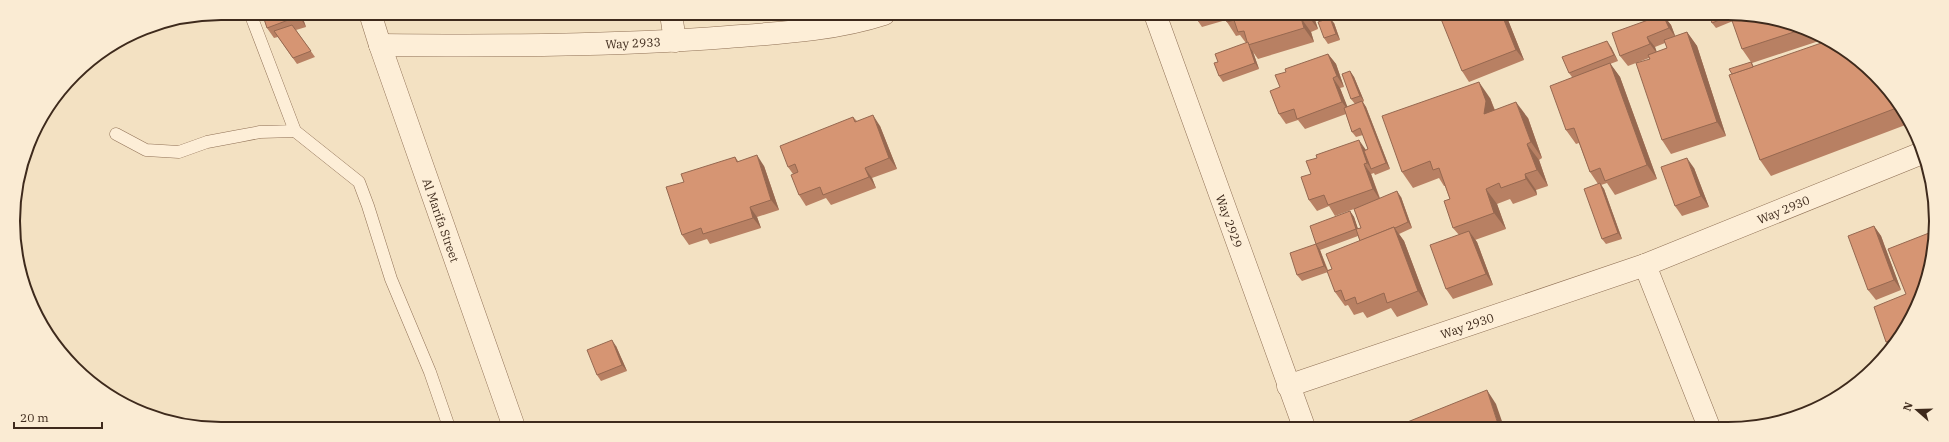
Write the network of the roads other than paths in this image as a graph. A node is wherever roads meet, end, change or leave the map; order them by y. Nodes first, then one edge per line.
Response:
1 (253, 20) edge
2 (372, 20) edge
3 (672, 20) edge
4 (865, 20) edge
5 (1158, 20) edge
6 (675, 41) junction
7 (380, 45) junction
8 (295, 131) junction
9 (116, 134) dead end
10 (1918, 155) edge
11 (1646, 265) junction
12 (1288, 386) junction
13 (447, 422) edge
14 (512, 422) edge
15 (1302, 422) edge
16 (1707, 422) edge

1 - 8 lane
2 - 7 street, Al Marifa Street
3 - 6 street
4 - 6 street, Way 2933
5 - 12 street, Way 2929
6 - 7 street, Way 2933
7 - 14 street, Al Marifa Street
8 - 9 lane
8 - 13 lane
10 - 11 street, Way 2930
11 - 12 street, Way 2930
11 - 16 street
12 - 15 street, Way 2929

